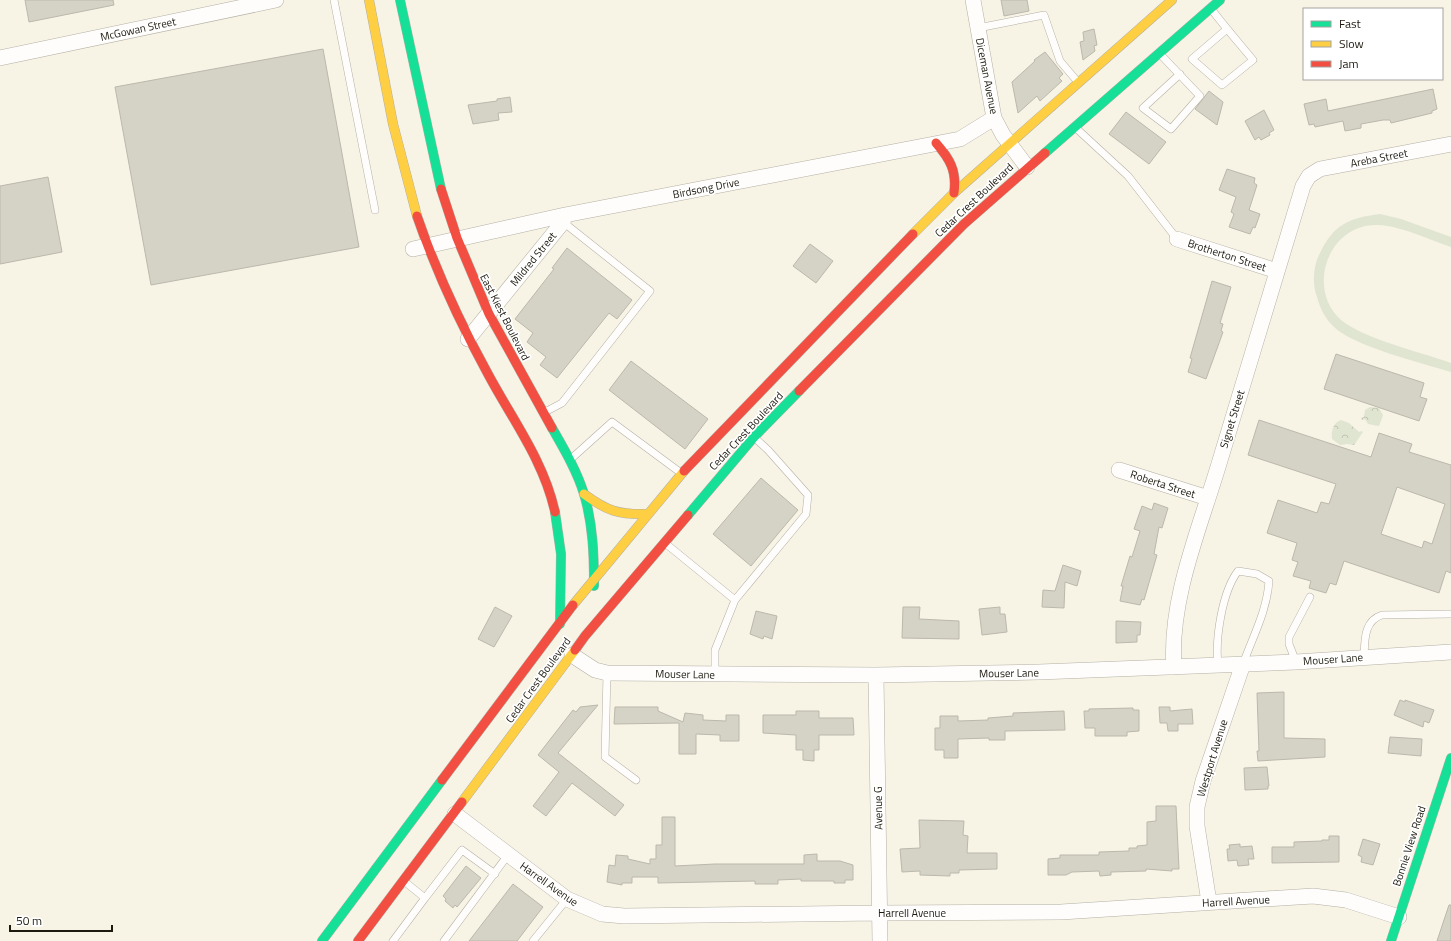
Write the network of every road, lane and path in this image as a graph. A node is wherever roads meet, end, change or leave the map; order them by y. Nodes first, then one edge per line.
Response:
1 (276, 0) edge
2 (334, 0) edge
3 (369, 0) edge
4 (400, 0) edge
5 (973, 0) edge
6 (1172, 0) edge
7 (1220, 0) edge
8 (1210, 8) junction
9 (978, 28) junction
10 (1227, 28) junction
11 (1158, 53) junction
12 (0, 58) edge
13 (1180, 74) junction
14 (1078, 82) junction
15 (994, 118) junction
16 (1074, 127) junction
17 (936, 143) junction
18 (1451, 144) edge
19 (1010, 145) junction
20 (1027, 167) junction
21 (1309, 176) joint
22 (954, 193) junction
23 (375, 210) dead end
24 (564, 219) junction
25 (457, 238) junction
26 (1177, 239) joint
27 (420, 247) junction
28 (1277, 271) junction
29 (489, 314) junction
30 (468, 339) junction
31 (544, 412) junction
32 (752, 435) junction
33 (570, 460) junction
34 (1119, 470) dead end
35 (685, 476) junction
36 (584, 494) junction
37 (1208, 498) junction
38 (648, 514) junction
39 (664, 542) junction
40 (594, 579) junction
41 (1310, 597) dead end
42 (593, 598) dead end
43 (735, 600) junction
44 (590, 613) dead end
45 (1451, 614) edge
46 (560, 621) junction
47 (560, 636) dead end
48 (585, 636) junction
49 (568, 651) junction
50 (1451, 652) edge
51 (1364, 657) junction
52 (1296, 662) junction
53 (1243, 664) junction
54 (1218, 665) junction
55 (1174, 667) junction
56 (607, 673) junction
57 (715, 675) junction
58 (876, 675) junction
59 (1451, 758) edge
60 (636, 780) dead end
61 (452, 811) junction
62 (508, 855) junction
63 (495, 874) junction
64 (404, 882) junction
65 (425, 898) junction
66 (567, 899) junction
67 (1209, 902) junction
68 (879, 913) junction
69 (1399, 917) junction
70 (322, 941) edge
71 (358, 941) edge
72 (393, 941) edge
73 (444, 941) edge
74 (533, 941) edge
75 (880, 941) edge
76 (1391, 941) edge

1 - 12 street, McGowan Street
2 - 23 lane
3 - 27 main road
4 - 25 main road, East Kiest Boulevard
5 - 9 street, Diceman Avenue
6 - 14 main road, Cedar Crest Boulevard
7 - 8 main road, Cedar Crest Boulevard
8 - 10 lane
8 - 11 main road, Cedar Crest Boulevard
9 - 14 lane
9 - 15 street, Diceman Avenue
10 - 10 lane
11 - 13 lane
11 - 16 main road, Cedar Crest Boulevard
13 - 13 lane
14 - 19 main road, Cedar Crest Boulevard
15 - 17 street, Birdsong Drive
15 - 19 street, Diceman Avenue
16 - 20 main road, Cedar Crest Boulevard
16 - 26 lane
17 - 22 main road
17 - 24 street, Birdsong Drive
18 - 21 street, Areba Street
19 - 20 street, Diceman Avenue
19 - 22 main road, Cedar Crest Boulevard
20 - 32 main road, Cedar Crest Boulevard
21 - 28 street, Signet Street
22 - 35 main road, Cedar Crest Boulevard
24 - 25 street, Birdsong Drive
24 - 29 street, Mildred Street
24 - 31 lane
25 - 27 street, Birdsong Drive
25 - 29 main road, East Kiest Boulevard
26 - 28 street, Brotherton Street
27 - 30 main road
28 - 37 street, Signet Street
29 - 30 street, Mildred Street
29 - 31 main road, East Kiest Boulevard
30 - 46 main road
31 - 33 main road, East Kiest Boulevard
32 - 39 main road, Cedar Crest Boulevard
32 - 43 lane
33 - 35 lane
33 - 36 main road, East Kiest Boulevard
34 - 37 street, Roberta Street
35 - 38 main road, Cedar Crest Boulevard
36 - 38 main road
36 - 40 main road, East Kiest Boulevard
37 - 55 street, Signet Street
38 - 40 main road, Cedar Crest Boulevard
39 - 43 lane
39 - 48 main road, Cedar Crest Boulevard
40 - 42 main road, East Kiest Boulevard
40 - 46 main road, Cedar Crest Boulevard
41 - 52 lane
43 - 57 lane
44 - 48 main road
45 - 51 lane
46 - 47 main road
46 - 70 main road, Cedar Crest Boulevard
48 - 49 main road, Cedar Crest Boulevard
49 - 56 street, Mouser Lane
49 - 61 main road, Cedar Crest Boulevard
50 - 51 street, Mouser Lane
51 - 52 street, Mouser Lane
52 - 53 street, Mouser Lane
53 - 54 street, Mouser Lane
53 - 54 lane
53 - 67 street, Westport Avenue
54 - 55 street, Mouser Lane
55 - 58 street, Mouser Lane
56 - 57 street, Mouser Lane
56 - 60 lane
57 - 58 street, Mouser Lane
58 - 68 street, Avenue G
59 - 69 main road, Bonnie View Road
61 - 62 street, Harrell Avenue
61 - 64 main road, Cedar Crest Boulevard
62 - 63 lane
62 - 66 street, Harrell Avenue
63 - 65 lane
63 - 73 lane
64 - 65 lane
64 - 71 main road, Cedar Crest Boulevard
65 - 72 lane
66 - 68 street, Harrell Avenue
66 - 74 lane
67 - 68 street, Harrell Avenue
67 - 69 street, Harrell Avenue
68 - 75 street, Avenue G
69 - 76 main road, Bonnie View Road

